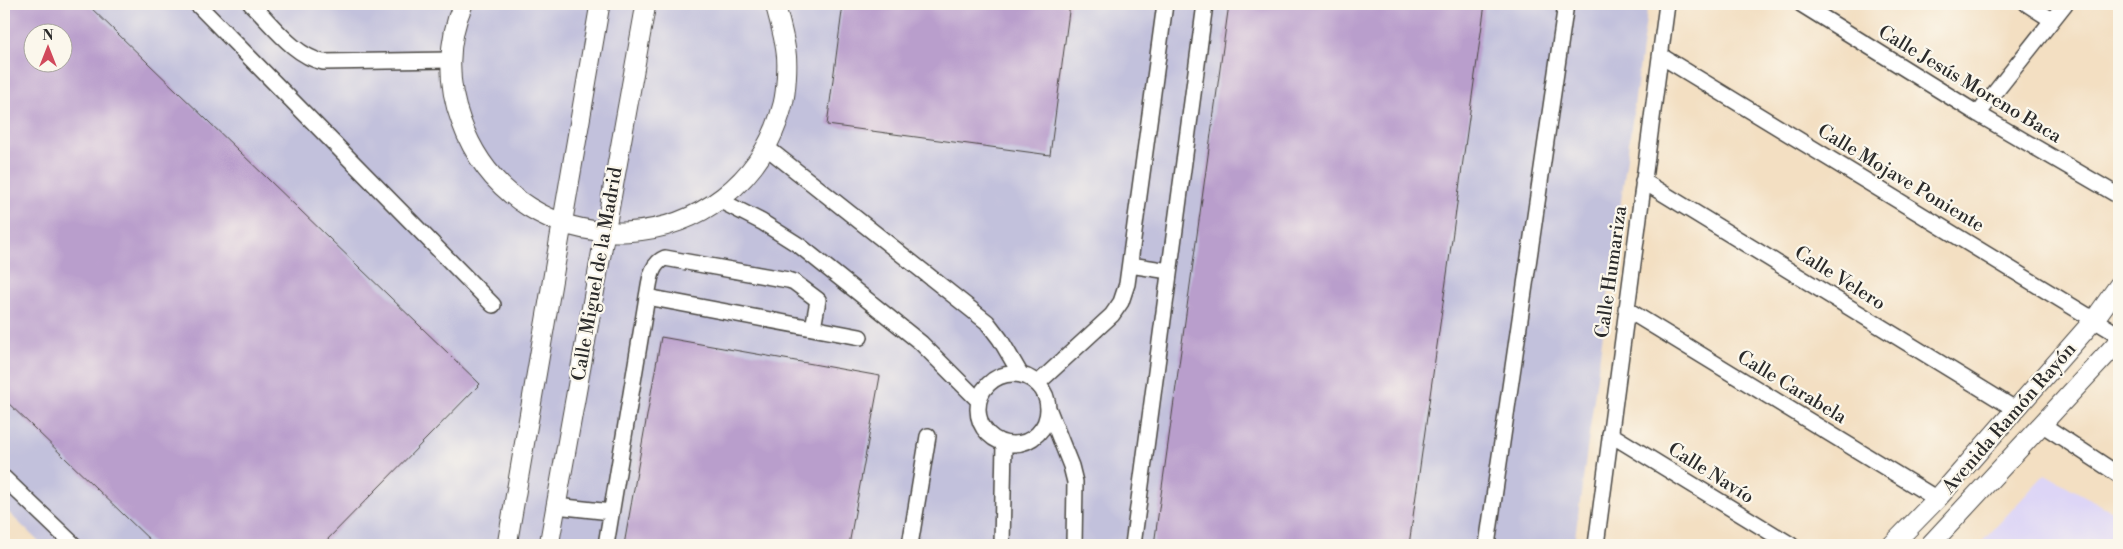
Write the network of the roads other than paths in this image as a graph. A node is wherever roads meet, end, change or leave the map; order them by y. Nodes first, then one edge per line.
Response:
1 (197, 4) edge
2 (251, 4) edge
3 (463, 4) edge
4 (600, 4) edge
5 (646, 4) edge
6 (775, 4) edge
7 (1165, 4) edge
8 (1205, 4) edge
9 (1566, 4) edge
10 (1668, 4) edge
11 (1801, 4) edge
12 (2027, 4) edge
13 (2065, 4) edge
14 (2052, 20) junction
15 (1661, 56) junction
16 (450, 60) junction
17 (1978, 114) junction
18 (766, 147) junction
19 (1643, 181) junction
20 (2119, 196) edge
21 (720, 200) junction
22 (563, 224) junction
23 (605, 233) junction
24 (1130, 265) junction
25 (1169, 272) junction
26 (2119, 285) edge
27 (647, 297) junction
28 (493, 305) dead end
29 (1626, 309) junction
30 (2094, 320) junction
31 (814, 328) junction
32 (2119, 335) edge
33 (860, 337) dead end
34 (2119, 341) edge
35 (1021, 375) junction
36 (1037, 384) junction
37 (978, 400) junction
38 (1048, 408) junction
39 (2015, 409) junction
40 (2043, 425) junction
41 (1610, 434) junction
42 (928, 436) dead end
43 (1004, 443) junction
44 (2119, 475) edge
45 (4, 478) edge
46 (1938, 500) junction
47 (556, 506) junction
48 (611, 512) junction
49 (74, 545) edge
50 (507, 545) edge
51 (549, 545) edge
52 (606, 545) edge
53 (910, 545) edge
54 (1002, 545) edge
55 (1074, 545) edge
56 (1133, 545) edge
57 (1487, 545) edge
58 (1596, 545) edge
59 (1791, 545) edge
60 (1892, 545) edge
61 (1930, 545) edge

1 - 28 street
2 - 16 street
3 - 16 main road
4 - 22 main road
5 - 23 main road, Calle Miguel de la Madrid
6 - 18 main road
7 - 24 street
8 - 25 street
9 - 57 street
10 - 15 street, Calle Humariza
11 - 17 street, Calle Jesús Moreno Baca
12 - 14 street
13 - 14 street
14 - 17 street
15 - 19 street, Calle Humariza
15 - 30 street, Calle Mojave Poniente
16 - 22 main road
17 - 20 street, Calle Jesús Moreno Baca
18 - 21 main road
18 - 35 street
19 - 29 street, Calle Humariza
19 - 39 street, Calle Velero
21 - 23 main road
21 - 37 street
22 - 23 main road
22 - 50 main road
23 - 47 main road, Calle Miguel de la Madrid
24 - 25 street
24 - 36 street
25 - 56 street
26 - 30 main road, Avenida Ramón Rayón
27 - 31 street
27 - 31 street
27 - 48 street
29 - 41 street, Calle Humariza
29 - 46 street, Calle Carabela
30 - 32 street, Calle Mojave Poniente
30 - 39 main road, Avenida Ramón Rayón
31 - 33 street
34 - 40 main road, Avenida Ramón Rayón
35 - 36 street
35 - 37 street
36 - 38 street
37 - 43 street
38 - 43 street
38 - 55 street
39 - 46 main road, Avenida Ramón Rayón
40 - 44 street
40 - 61 main road, Avenida Ramón Rayón
41 - 58 street, Calle Humariza
41 - 59 street, Calle Navío
42 - 53 street
43 - 54 street
45 - 49 street
46 - 60 main road, Avenida Ramón Rayón
47 - 48 street
47 - 51 main road, Calle Miguel de la Madrid
48 - 52 street

